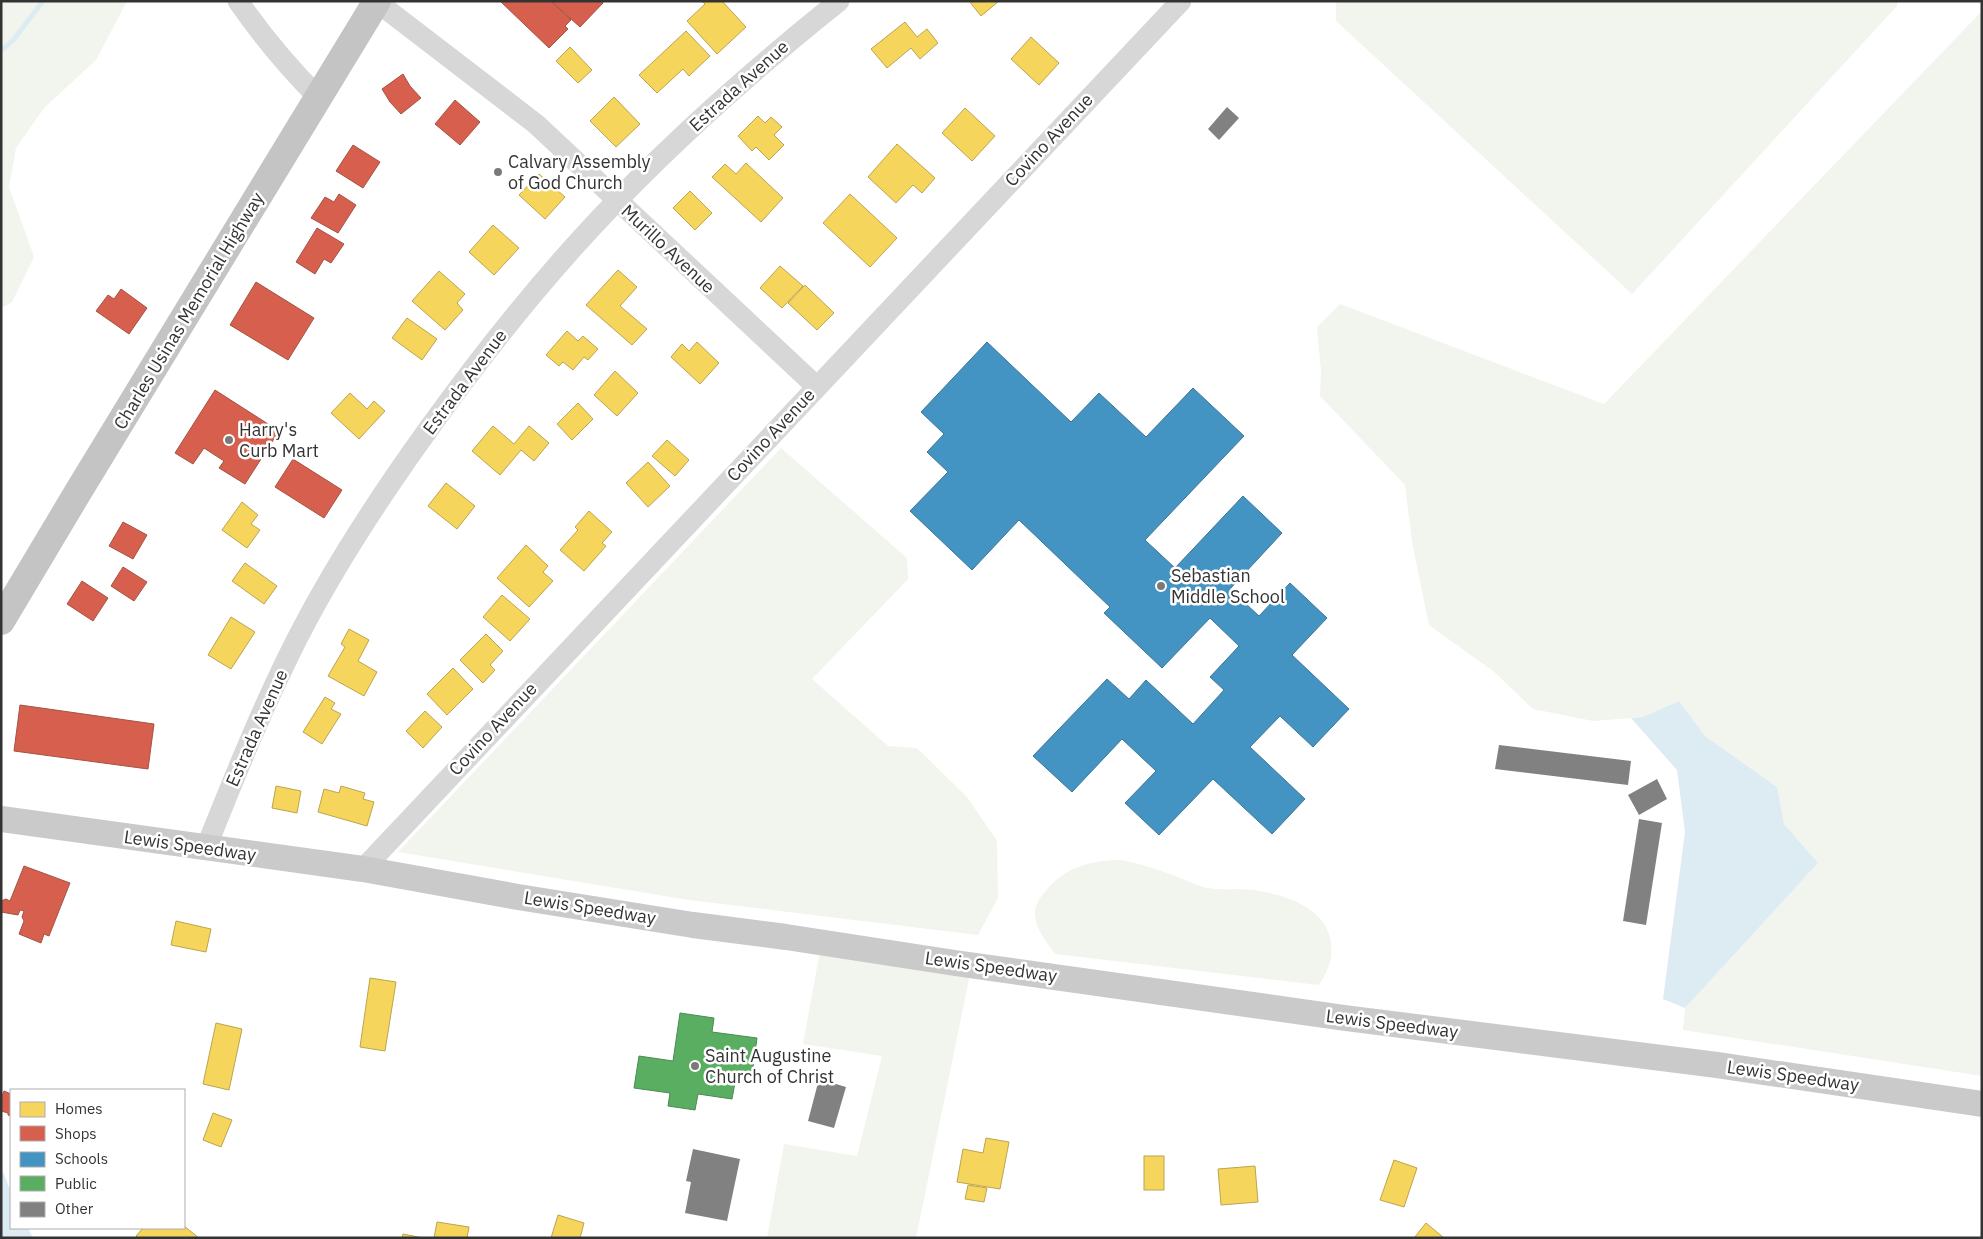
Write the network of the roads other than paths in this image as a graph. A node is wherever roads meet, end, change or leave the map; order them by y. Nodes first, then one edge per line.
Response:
1 (238, 1) edge
2 (839, 1) edge
3 (1181, 1) edge
4 (377, 2) edge
5 (319, 98) junction
6 (616, 201) junction
7 (817, 387) junction
8 (1, 621) edge
9 (1, 819) edge
10 (206, 848) junction
11 (363, 869) junction
12 (1982, 1104) edge

1 - 5 street
2 - 6 street, Estrada Avenue
3 - 7 street, Covino Avenue
4 - 5 highway, Charles Usinas Memorial Highway
4 - 6 street, Murillo Avenue
5 - 8 highway, Charles Usinas Memorial Highway
6 - 7 street, Murillo Avenue
6 - 10 street, Estrada Avenue
7 - 11 street, Covino Avenue
9 - 10 main road, Lewis Speedway
10 - 11 main road, Lewis Speedway
11 - 12 main road, Lewis Speedway

